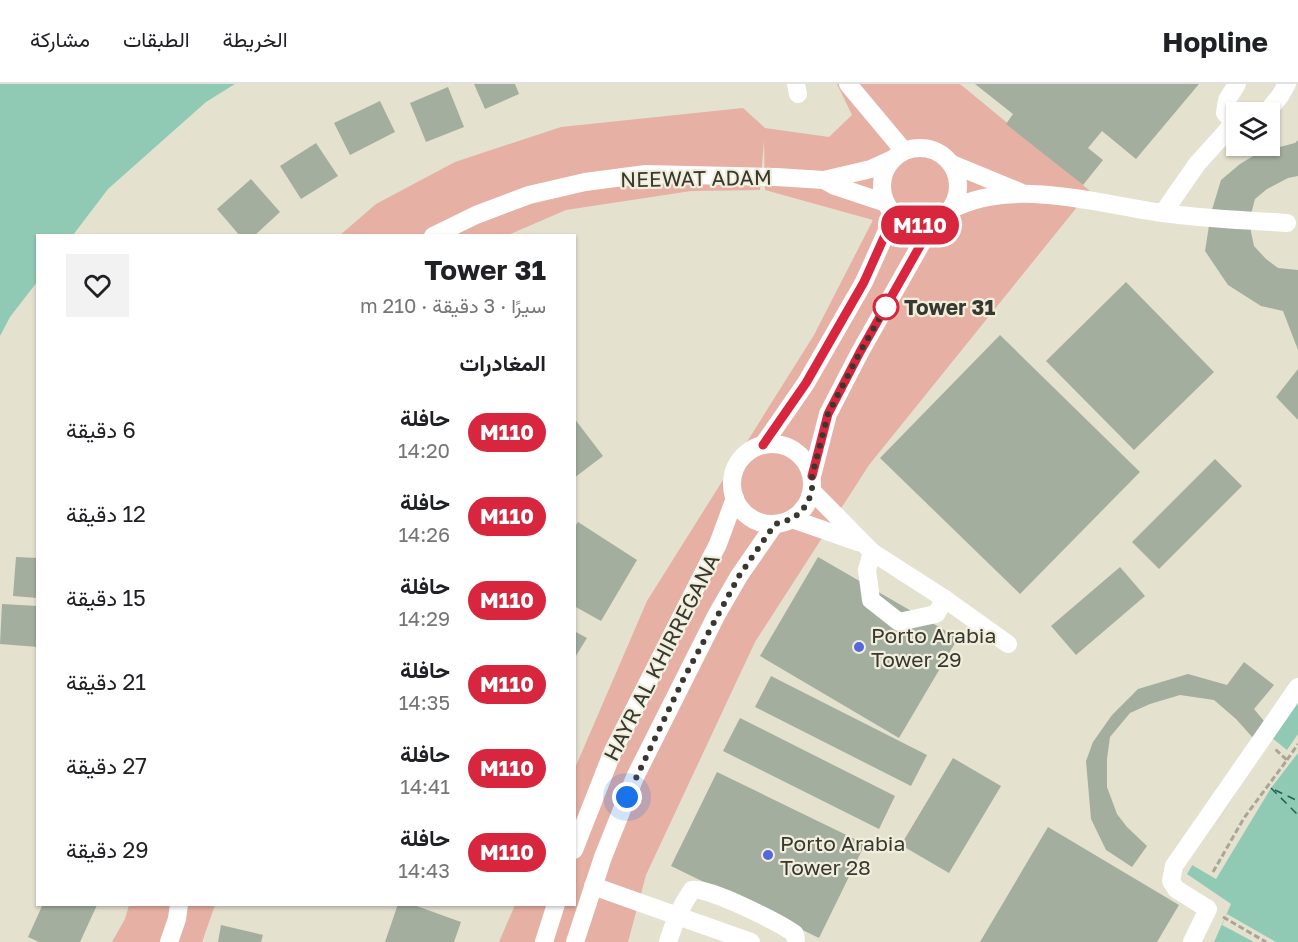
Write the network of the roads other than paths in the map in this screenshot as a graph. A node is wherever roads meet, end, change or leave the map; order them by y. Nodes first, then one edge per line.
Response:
1 (848, 84) edge
2 (1237, 84) edge
3 (1287, 84) edge
4 (1228, 102) edge
5 (1275, 102) edge
6 (1226, 134) edge
7 (898, 155) junction
8 (952, 164) junction
9 (824, 180) junction
10 (1021, 192) junction
11 (890, 209) junction
12 (952, 209) junction
13 (1163, 213) junction
14 (933, 223) junction
15 (1287, 223) dead end
16 (437, 234) edge
17 (763, 445) junction
18 (812, 484) junction
19 (735, 498) junction
20 (784, 522) junction
21 (868, 548) junction
22 (945, 599) junction
23 (1008, 644) dead end
24 (1298, 687) edge
25 (576, 845) edge
26 (593, 886) junction
27 (179, 906) edge
28 (555, 906) edge
29 (676, 916) junction
30 (169, 942) edge
31 (544, 942) edge
32 (575, 942) edge
33 (668, 942) edge
34 (751, 942) edge
35 (796, 942) edge
36 (1192, 942) edge

1 - 7 street
2 - 4 street
3 - 5 street
6 - 13 street
7 - 8 street
7 - 9 street, NEEWAT ADAM
7 - 11 street
8 - 10 street
8 - 12 street
9 - 11 street, NEEWAT ADAM
9 - 16 street, NEEWAT ADAM
10 - 12 street
10 - 13 street
11 - 14 street
11 - 17 street
12 - 14 street
13 - 15 street
14 - 18 street
17 - 18 street
17 - 19 street
18 - 20 street
18 - 21 street
19 - 20 street
19 - 25 street, HAYR AL KHIRREGANA
20 - 21 street
20 - 26 street, HAYR AL KHIRREGANA
21 - 22 street
21 - 22 street
22 - 23 street
24 - 36 street
26 - 29 street
26 - 32 street, HAYR AL KHIRREGANA
27 - 30 street
28 - 31 street
29 - 33 street
29 - 34 street
29 - 35 street

